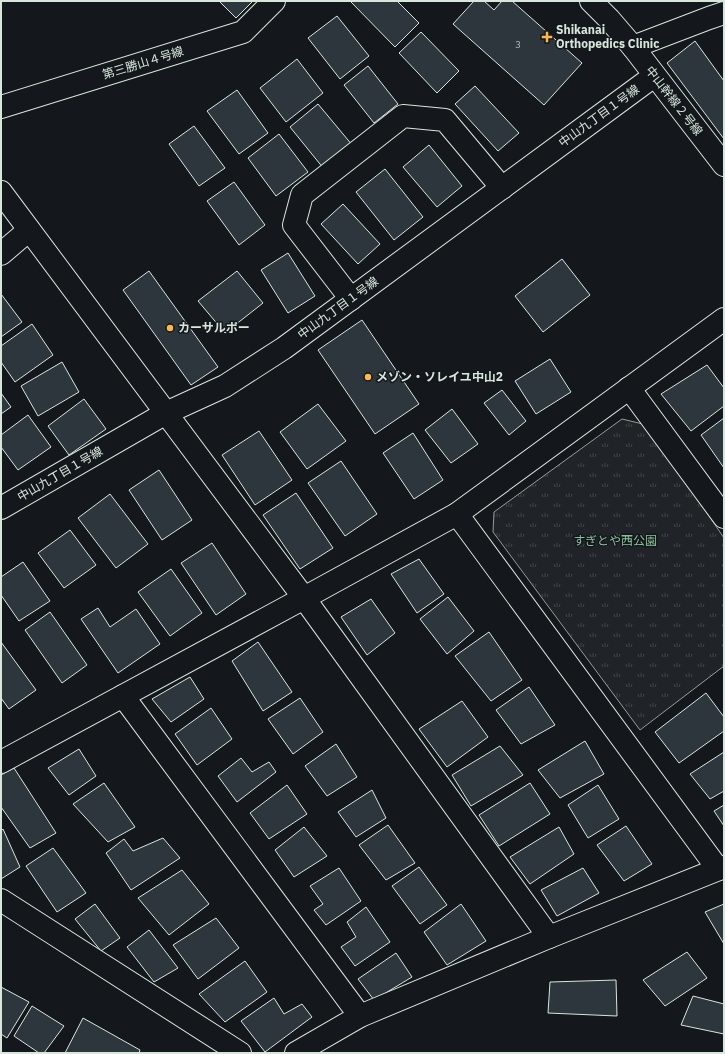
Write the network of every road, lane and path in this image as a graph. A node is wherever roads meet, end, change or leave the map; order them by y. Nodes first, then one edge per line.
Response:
1 (274, 1) edge
2 (591, 1) edge
3 (724, 13) edge
4 (633, 47) junction
5 (654, 76) junction
6 (1, 107) edge
7 (724, 165) edge
8 (502, 188) junction
9 (1, 192) edge
10 (29, 230) junction
11 (1, 254) edge
12 (351, 299) junction
13 (724, 319) edge
14 (629, 388) junction
15 (166, 413) junction
16 (2, 504) edge
17 (457, 514) junction
18 (724, 517) edge
19 (304, 598) junction
20 (123, 696) junction
21 (1, 762) edge
22 (721, 868) edge
23 (1, 900) edge
24 (549, 937) junction
25 (360, 1016) junction
26 (240, 1053) edge
27 (296, 1053) edge

1 - 6 street, 第三勝山４号線
2 - 4 street, 中山幹線２号線
3 - 4 street
4 - 5 street, 中山幹線２号線
5 - 7 street, 中山幹線２号線
5 - 8 street, 中山九丁目１号線
8 - 12 street, 中山九丁目１号線
8 - 12 street
9 - 10 street
10 - 11 street
10 - 15 street
12 - 15 street, 中山九丁目１号線
13 - 14 street
14 - 17 street
14 - 18 street
15 - 16 street, 中山九丁目１号線
15 - 19 street
17 - 19 street
17 - 22 street
19 - 20 street
19 - 24 street
20 - 21 street
20 - 25 street
22 - 24 street
23 - 26 street
24 - 25 street
25 - 27 street

